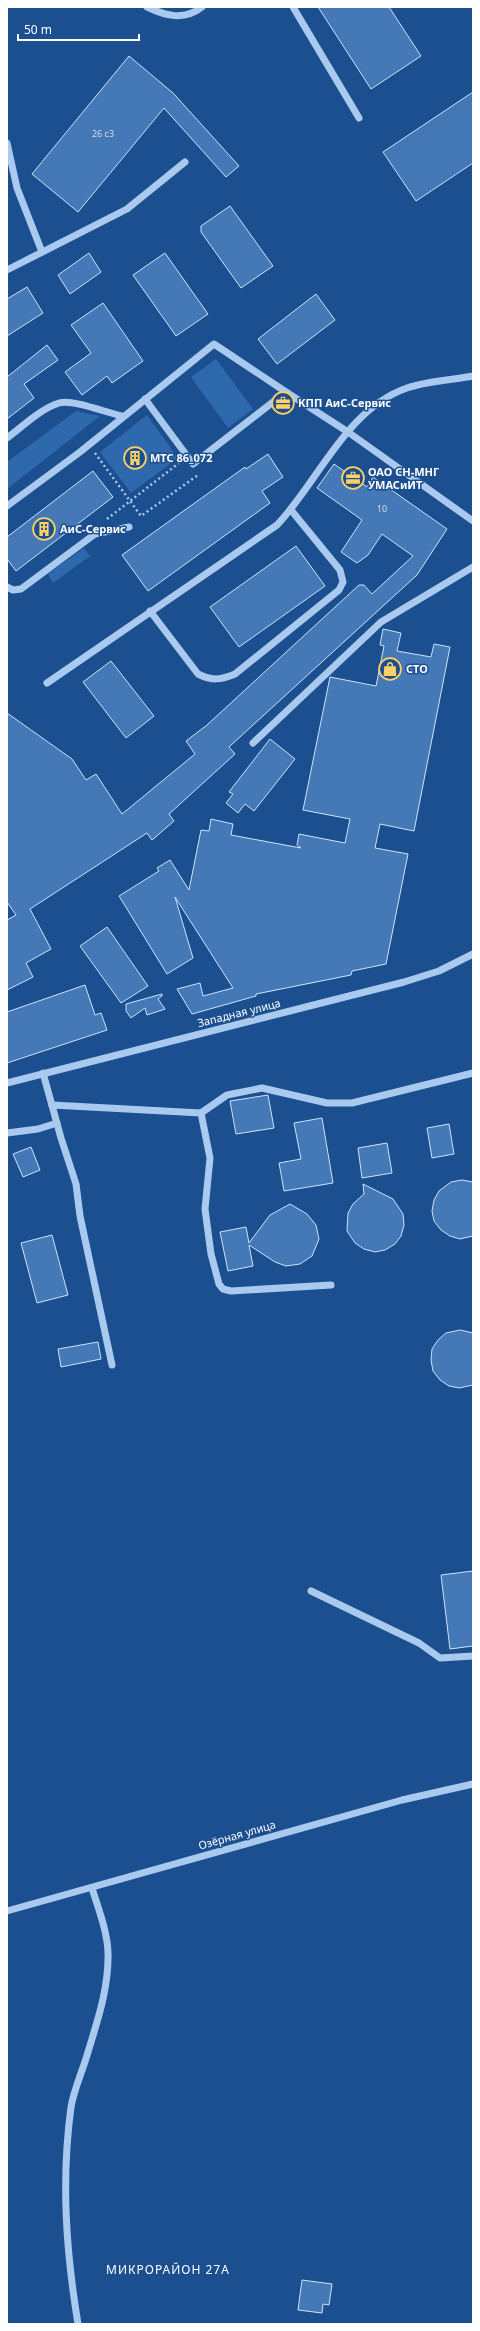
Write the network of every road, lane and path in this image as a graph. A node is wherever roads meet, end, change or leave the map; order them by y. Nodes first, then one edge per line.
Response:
1 (147, 7) edge
2 (202, 7) edge
3 (293, 7) edge
4 (359, 118) dead end
5 (7, 143) edge
6 (185, 162) dead end
7 (42, 252) junction
8 (7, 270) edge
9 (473, 376) edge
10 (286, 392) junction
11 (145, 399) junction
12 (122, 416) junction
13 (348, 432) junction
14 (7, 438) edge
15 (88, 445) junction
16 (187, 456) junction
17 (193, 464) junction
18 (130, 501) junction
19 (7, 506) edge
20 (291, 510) junction
21 (105, 520) dead end
22 (473, 521) edge
23 (129, 528) dead end
24 (473, 566) edge
25 (7, 587) edge
26 (150, 612) junction
27 (46, 683) dead end
28 (253, 742) dead end
29 (473, 954) edge
30 (44, 1073) junction
31 (473, 1073) edge
32 (7, 1083) edge
33 (52, 1105) junction
34 (201, 1113) junction
35 (57, 1123) junction
36 (7, 1132) edge
37 (331, 1285) dead end
38 (112, 1365) dead end
39 (311, 1591) dead end
40 (473, 1656) edge
41 (473, 1784) edge
42 (92, 1888) junction
43 (7, 1912) edge
44 (78, 2324) edge

1 - 2 street
3 - 4 street
5 - 7 street
6 - 7 street
7 - 8 street
9 - 13 street
10 - 11 street
10 - 13 street
10 - 17 street
11 - 12 street
11 - 16 street
12 - 14 street
12 - 15 street
13 - 20 street
13 - 22 street
15 - 18 path
15 - 19 street
16 - 17 street
16 - 18 path
17 - 18 path
18 - 21 path
20 - 26 street
20 - 26 street
23 - 25 street
24 - 28 street
26 - 27 street
29 - 30 street, Западная улица
30 - 32 street, Западная улица
30 - 33 street
31 - 34 street
33 - 34 street
33 - 35 street
34 - 37 street
35 - 36 street
35 - 38 street
39 - 40 street
41 - 42 street, Озёрная улица
42 - 43 street, Озёрная улица
42 - 44 street

